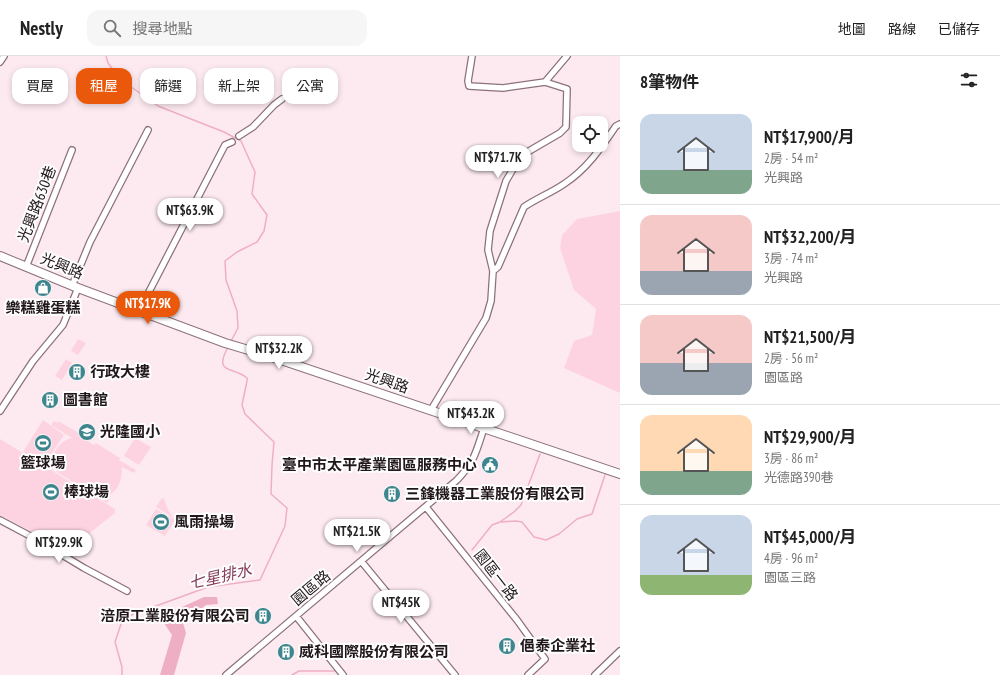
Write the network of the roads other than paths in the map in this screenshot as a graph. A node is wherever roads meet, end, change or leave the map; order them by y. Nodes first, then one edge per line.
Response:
1 (4, 56) edge
2 (472, 56) edge
3 (566, 56) edge
4 (0, 62) edge
5 (545, 82) junction
6 (282, 99) dead end
7 (620, 124) edge
8 (148, 130) dead end
9 (239, 136) dead end
10 (232, 142) dead end
11 (72, 150) dead end
12 (0, 256) edge
13 (26, 267) junction
14 (493, 270) junction
15 (75, 287) junction
16 (139, 311) junction
17 (0, 410) edge
18 (431, 410) junction
19 (484, 428) junction
20 (620, 474) edge
21 (426, 506) junction
22 (0, 520) edge
23 (361, 561) junction
24 (127, 591) dead end
25 (296, 616) junction
26 (620, 651) edge
27 (226, 675) edge
28 (343, 675) edge
29 (455, 675) edge
30 (528, 675) edge
31 (595, 675) edge

1 - 4 street
2 - 5 street
3 - 5 street
5 - 14 street
6 - 9 street
7 - 14 street
8 - 15 street
10 - 16 street
11 - 13 street, 光興路630巷
12 - 13 main road, 光興路
13 - 15 main road, 光興路
14 - 18 street
15 - 16 main road, 光興路
15 - 17 street
16 - 18 main road, 光興路
18 - 19 main road, 光興路
19 - 20 main road, 光興路
19 - 21 street, 園區路
21 - 23 street, 園區路
21 - 30 street, 園區一路
22 - 24 street
23 - 25 street, 園區路
23 - 29 street
25 - 27 street, 園區路
25 - 28 street
26 - 31 street

